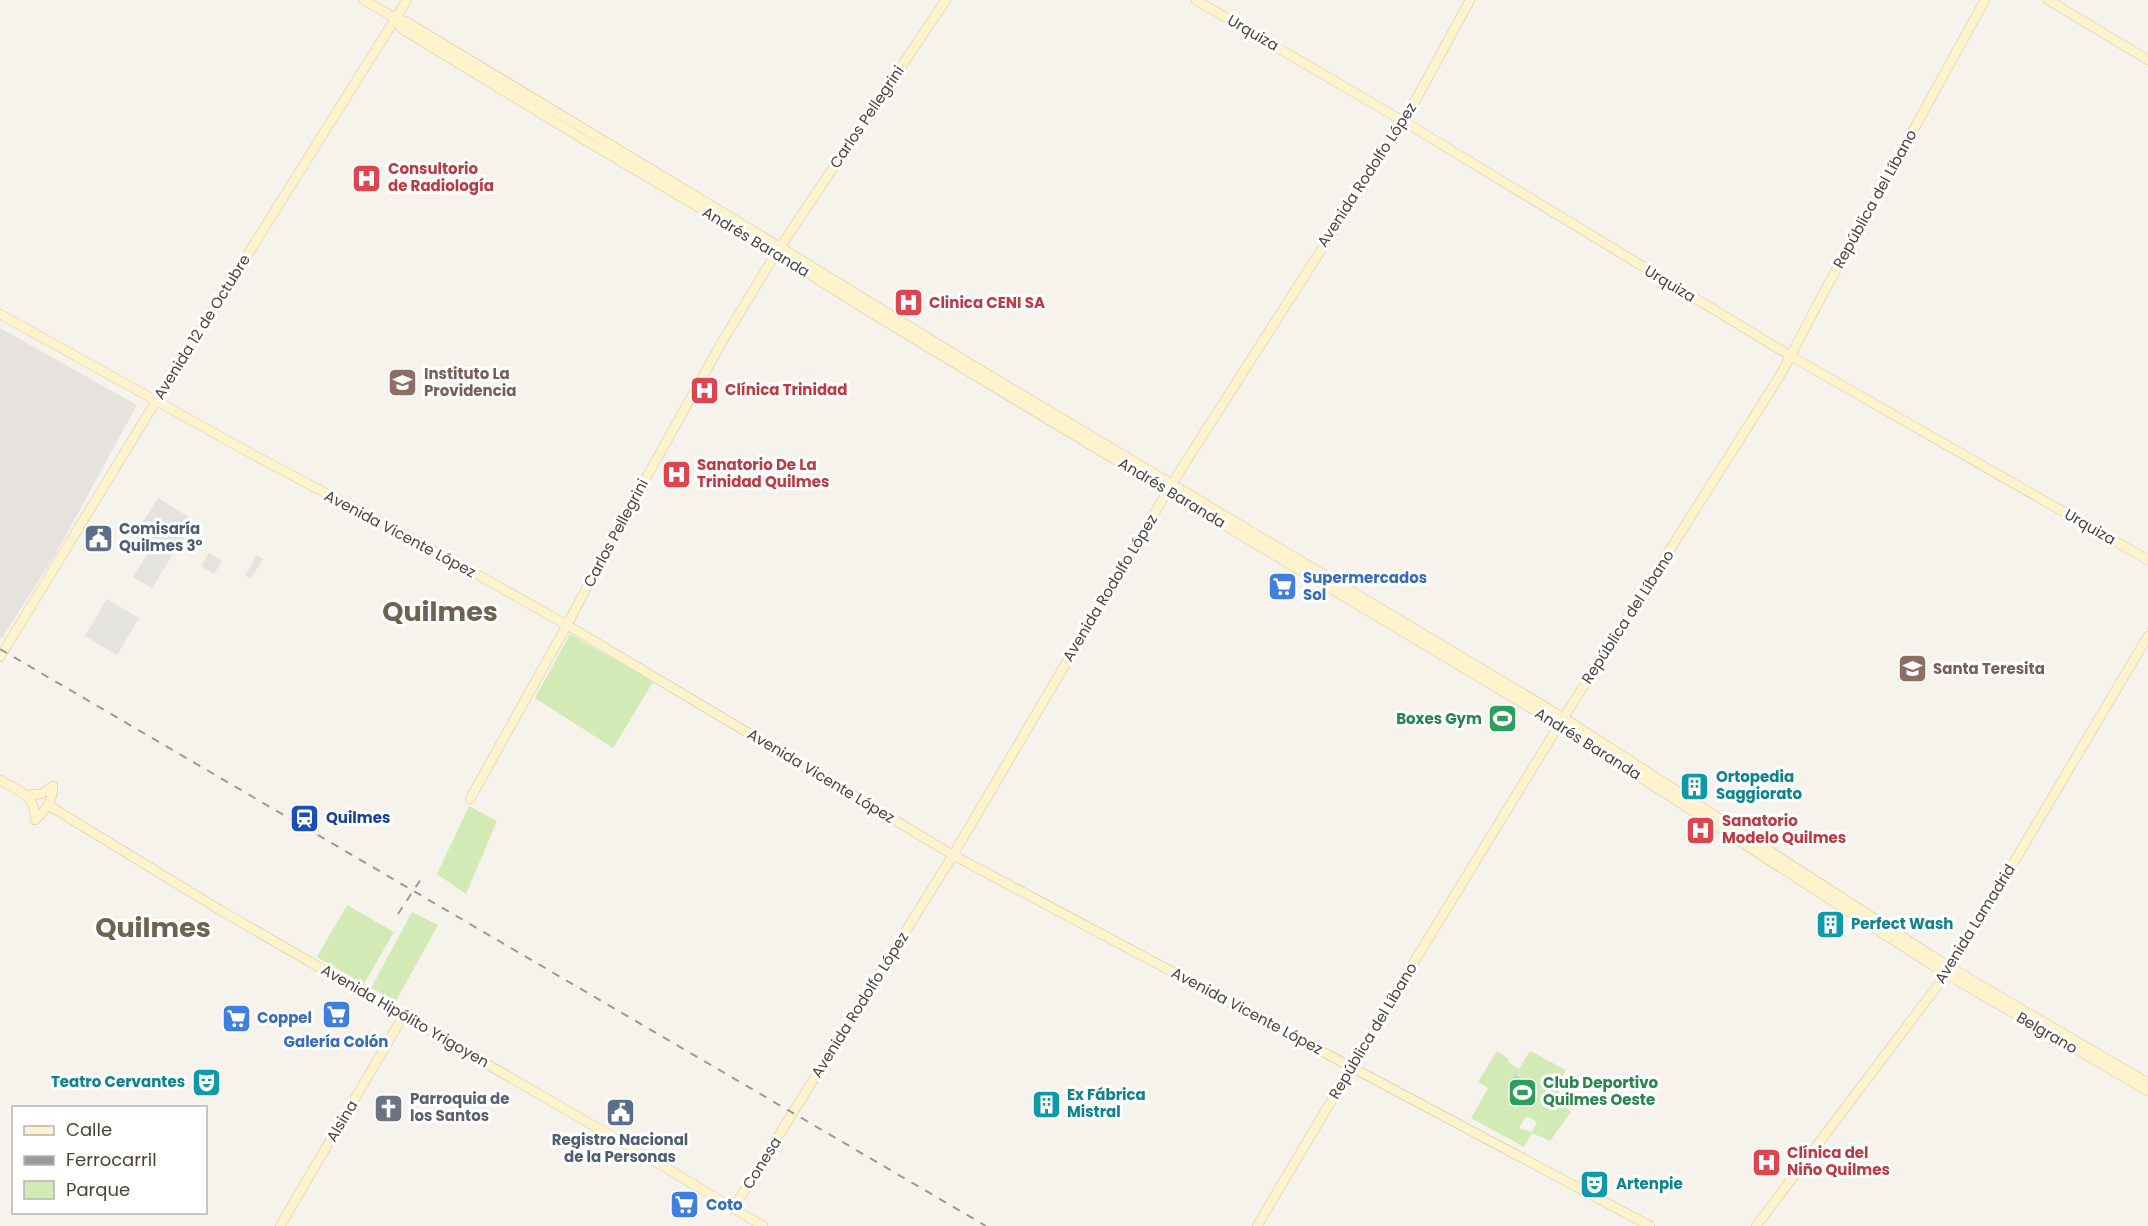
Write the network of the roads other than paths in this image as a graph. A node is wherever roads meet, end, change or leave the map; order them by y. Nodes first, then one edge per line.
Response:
1 (364, 0) edge
2 (407, 0) edge
3 (946, 0) edge
4 (1196, 0) edge
5 (1470, 0) edge
6 (1985, 0) edge
7 (2048, 0) edge
8 (395, 18) junction
9 (2148, 60) edge
10 (1403, 121) junction
11 (778, 250) junction
12 (0, 314) edge
13 (1790, 355) junction
14 (156, 401) junction
15 (1169, 488) junction
16 (2148, 560) edge
17 (567, 625) junction
18 (2148, 636) edge
19 (0, 656) edge
20 (1561, 721) junction
21 (0, 780) edge
22 (26, 795) junction
23 (470, 799) dead end
24 (48, 806) junction
25 (953, 855) junction
26 (1949, 971) junction
27 (404, 1015) junction
28 (1352, 1066) junction
29 (2148, 1083) edge
30 (2148, 1091) edge
31 (791, 1117) joint
32 (733, 1209) junction
33 (280, 1226) edge
34 (763, 1226) edge
35 (1257, 1226) edge
36 (1650, 1226) edge
37 (1756, 1226) edge

1 - 8 main road, Andrés Baranda
2 - 8 main road, Avenida 12 de Octubre
3 - 11 main road, Carlos Pellegrini
4 - 10 main road, Urquiza
5 - 10 main road, Avenida Rodolfo López
6 - 13 main road, República del Líbano
7 - 9 main road
8 - 11 main road, Andrés Baranda
8 - 14 main road, Avenida 12 de Octubre
10 - 13 main road, Urquiza
10 - 15 main road, Avenida Rodolfo López
11 - 15 main road, Andrés Baranda
11 - 17 main road, Carlos Pellegrini
12 - 14 main road, Avenida Vicente López
13 - 16 main road, Urquiza
13 - 20 main road, República del Líbano
14 - 17 main road, Avenida Vicente López
14 - 19 main road, Avenida 12 de Octubre
15 - 20 main road, Andrés Baranda
15 - 25 main road, Avenida Rodolfo López
17 - 23 main road, Carlos Pellegrini
17 - 25 main road, Avenida Vicente López
18 - 26 main road, Avenida Lamadrid
20 - 26 main road, Andrés Baranda
20 - 28 main road, República del Líbano
21 - 22 main road
22 - 24 main road
22 - 24 main road
24 - 27 main road, Avenida Hipólito Yrigoyen
25 - 28 main road, Avenida Vicente López
25 - 31 main road, Avenida Rodolfo López
26 - 29 main road, Belgrano
26 - 30 main road, Belgrano
26 - 37 main road, Avenida Lamadrid
27 - 32 main road, Avenida Hipólito Yrigoyen
27 - 33 main road, Alsina
28 - 35 main road, República del Líbano
28 - 36 main road, Avenida Vicente López
31 - 32 main road, Conesa
32 - 34 main road, Avenida Hipólito Yrigoyen

